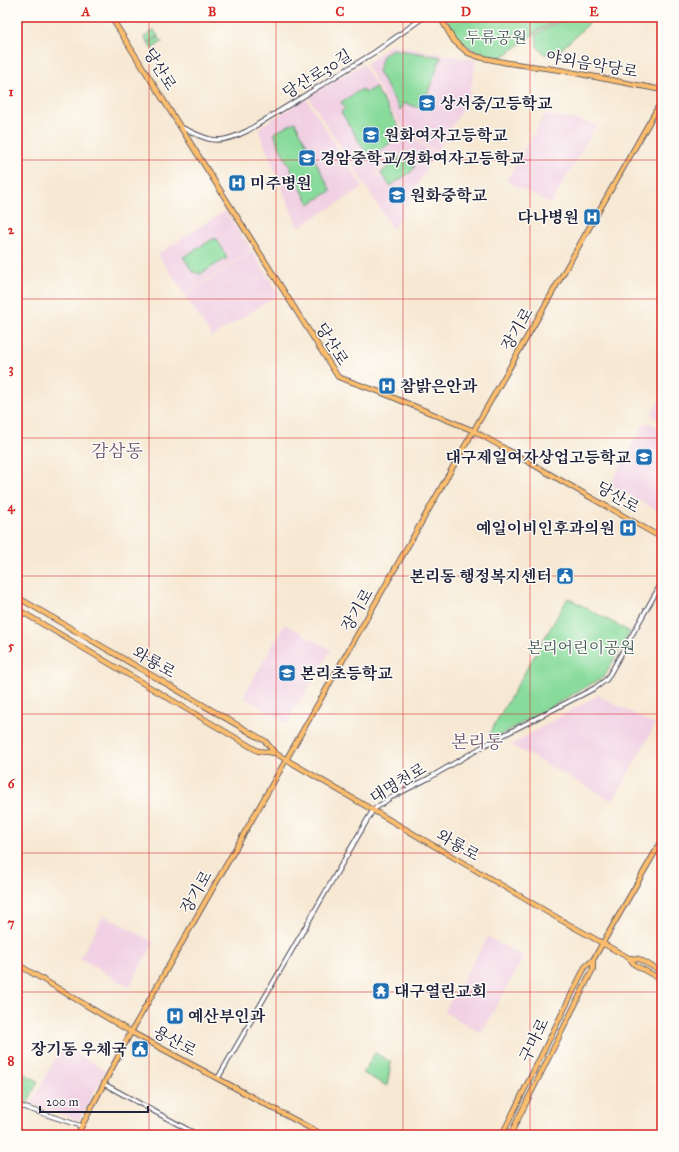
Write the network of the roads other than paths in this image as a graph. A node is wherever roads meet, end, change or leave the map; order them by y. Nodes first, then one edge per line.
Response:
1 (111, 17) edge
2 (424, 17) edge
3 (440, 17) edge
4 (662, 90) edge
5 (662, 100) edge
6 (181, 127) junction
7 (474, 431) junction
8 (662, 538) edge
9 (662, 582) edge
10 (17, 597) edge
11 (17, 610) edge
12 (275, 753) junction
13 (287, 760) junction
14 (373, 810) junction
15 (662, 840) edge
16 (602, 942) junction
17 (629, 958) junction
18 (593, 960) junction
19 (17, 964) edge
20 (662, 972) edge
21 (662, 980) edge
22 (132, 1032) junction
23 (218, 1078) junction
24 (104, 1084) junction
25 (17, 1105) edge
26 (81, 1126) junction
27 (194, 1133) dead end
28 (77, 1135) edge
29 (324, 1135) edge
30 (502, 1135) edge
31 (510, 1135) edge

1 - 6 main road, 당산로
2 - 6 street, 당산로30길
3 - 4 main road, 야외음악당로
5 - 7 main road, 장기로
6 - 7 main road, 당산로
7 - 8 main road, 당산로
7 - 13 main road, 장기로
9 - 14 street, 대명천로
10 - 12 main road, 와룡로
11 - 12 main road, 와룡로
12 - 13 main road, 와룡로
13 - 14 main road, 와룡로
13 - 22 main road, 장기로
14 - 16 main road, 와룡로
14 - 23 street, 대명천로
15 - 16 main road, 구마로
16 - 17 main road, 와룡로
16 - 18 main road, 구마로
17 - 20 main road, 와룡로
17 - 21 main road, 와룡로
18 - 30 main road, 구마로
18 - 31 main road, 구마로
19 - 22 main road, 용산로
22 - 23 main road, 용산로
22 - 24 main road, 장기로
23 - 29 main road, 용산로
24 - 26 main road, 장기로
24 - 27 street
25 - 26 street
26 - 28 main road, 장기로

